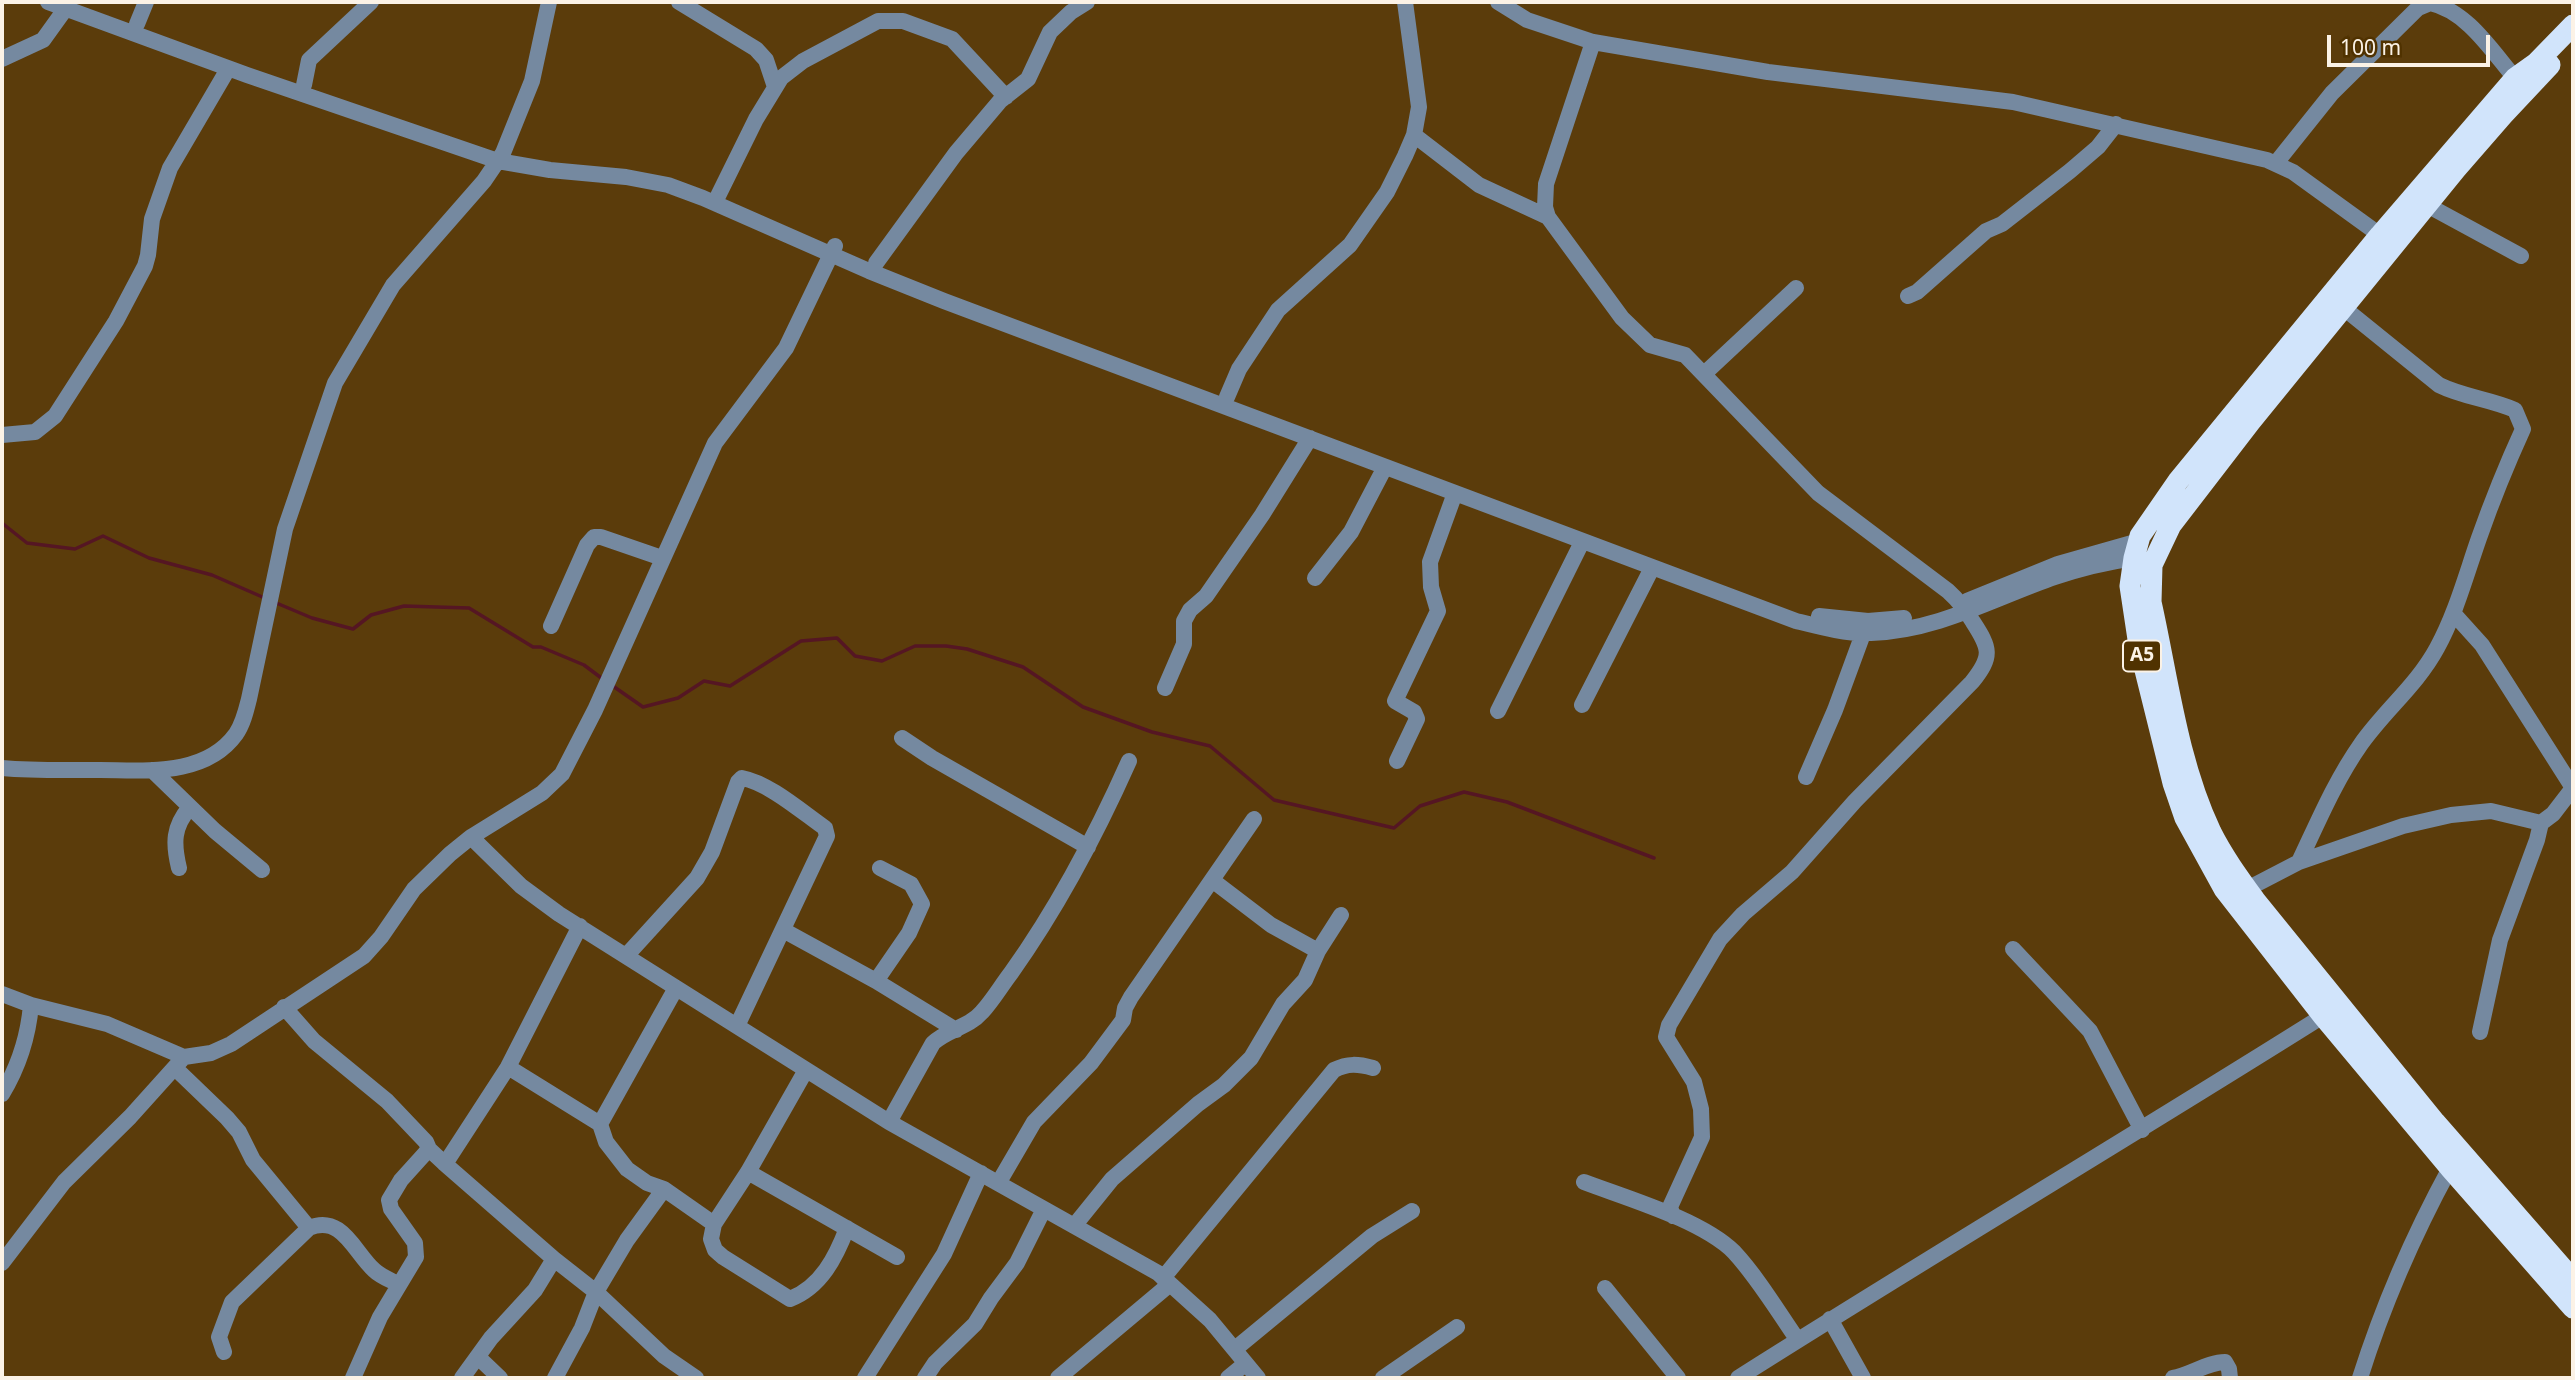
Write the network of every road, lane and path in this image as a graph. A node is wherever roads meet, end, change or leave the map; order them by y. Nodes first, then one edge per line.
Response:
1 (48, 2) edge
2 (146, 2) edge
3 (371, 2) edge
4 (549, 2) edge
5 (679, 2) edge
6 (1087, 2) edge
7 (1405, 2) edge
8 (1498, 2) edge
9 (70, 5) edge
10 (137, 24) junction
11 (2573, 25) edge
12 (1593, 42) junction
13 (2573, 42) edge
14 (2, 59) edge
15 (228, 69) junction
16 (2515, 78) junction
17 (304, 85) junction
18 (775, 88) junction
19 (1006, 97) junction
20 (2116, 124) junction
21 (1414, 135) junction
22 (500, 157) junction
23 (2276, 163) junction
24 (718, 196) junction
25 (2427, 205) junction
26 (1548, 217) junction
27 (2380, 235) junction
28 (833, 250) junction
29 (2521, 256) dead end
30 (876, 263) junction
31 (1796, 288) dead end
32 (1908, 296) dead end
33 (2345, 309) junction
34 (1704, 374) junction
35 (1227, 397) junction
36 (2244, 415) junction
37 (2, 435) edge
38 (1310, 438) junction
39 (1385, 467) junction
40 (1455, 493) junction
41 (1582, 542) junction
42 (2136, 549) junction
43 (662, 558) junction
44 (1652, 568) junction
45 (1315, 578) dead end
46 (1965, 608) junction
47 (2454, 614) junction
48 (551, 626) dead end
49 (1866, 627) junction
50 (1165, 688) dead end
51 (1583, 705) dead end
52 (1498, 711) dead end
53 (902, 738) dead end
54 (1129, 761) dead end
55 (1397, 761) dead end
56 (152, 770) junction
57 (3, 773) edge
58 (1806, 777) dead end
59 (2573, 788) edge
60 (190, 807) junction
61 (1254, 819) dead end
62 (2541, 823) junction
63 (471, 837) junction
64 (1088, 847) junction
65 (2299, 862) junction
66 (178, 868) dead end
67 (880, 868) dead end
68 (262, 870) dead end
69 (1212, 880) junction
70 (2247, 889) junction
71 (1341, 915) dead end
72 (580, 926) junction
73 (783, 930) junction
74 (2013, 949) dead end
75 (1318, 951) junction
76 (626, 956) junction
77 (876, 981) junction
78 (676, 988) junction
79 (2, 994) edge
80 (31, 1005) junction
81 (284, 1007) junction
82 (2323, 1016) junction
83 (737, 1026) junction
84 (956, 1030) junction
85 (2480, 1032) dead end
86 (180, 1063) junction
87 (508, 1067) junction
88 (1373, 1068) dead end
89 (806, 1070) junction
90 (2, 1094) edge
91 (889, 1122) junction
92 (600, 1124) junction
93 (2142, 1130) junction
94 (429, 1149) junction
95 (445, 1164) junction
96 (2450, 1168) junction
97 (748, 1172) junction
98 (981, 1172) junction
99 (999, 1182) junction
100 (1584, 1182) dead end
101 (664, 1189) junction
102 (1044, 1209) junction
103 (1412, 1211) dead end
104 (1673, 1216) junction
105 (714, 1224) junction
106 (1074, 1226) junction
107 (309, 1228) junction
108 (847, 1228) junction
109 (897, 1257) dead end
110 (554, 1259) junction
111 (2, 1263) edge
112 (1167, 1280) junction
113 (2573, 1280) edge
114 (398, 1284) junction
115 (1605, 1288) dead end
116 (596, 1292) junction
117 (2573, 1308) edge
118 (1830, 1319) junction
119 (1457, 1327) dead end
120 (1797, 1339) junction
121 (1235, 1349) junction
122 (224, 1352) dead end
123 (478, 1357) junction
124 (1245, 1364) junction
125 (353, 1378) edge
126 (462, 1378) edge
127 (500, 1378) edge
128 (555, 1378) edge
129 (696, 1378) edge
130 (864, 1378) edge
131 (925, 1378) edge
132 (1058, 1378) edge
133 (1228, 1378) edge
134 (1258, 1378) edge
135 (1383, 1378) edge
136 (1678, 1378) edge
137 (1738, 1378) edge
138 (1863, 1378) edge
139 (2173, 1378) edge
140 (2230, 1378) edge
141 (2360, 1378) edge

1 - 9 street
2 - 10 street
3 - 17 street
4 - 22 street
5 - 18 street
6 - 19 street
7 - 21 street
8 - 12 street
9 - 10 street
9 - 14 street
9 - 15 street
10 - 17 street
11 - 16 highway, A5
12 - 20 street
12 - 26 street
13 - 25 highway, A5
15 - 22 street
15 - 37 street
16 - 23 street
16 - 27 highway, A5
17 - 22 street
18 - 19 street
18 - 24 street
19 - 30 street
20 - 23 street
20 - 32 street
21 - 26 street
21 - 35 street
22 - 24 street
22 - 28 street
22 - 56 street
23 - 27 street
24 - 28 street
25 - 29 street
25 - 33 highway, A5
26 - 34 street
27 - 36 highway, A5
28 - 30 street
28 - 38 street
28 - 43 street
30 - 35 street
31 - 34 street
33 - 36 highway, A5
33 - 47 street
34 - 46 street
35 - 49 street
36 - 42 highway, A5
36 - 70 highway, A5
38 - 39 street
38 - 50 street
39 - 40 street
39 - 45 street
40 - 41 street
40 - 55 street
41 - 44 street
41 - 52 street
42 - 46 street
42 - 82 highway, A5
43 - 48 street
43 - 63 street
44 - 49 street
44 - 51 street
46 - 49 street
46 - 104 street
47 - 59 street
47 - 65 street
49 - 58 street
53 - 64 street
54 - 64 street
56 - 57 street
56 - 60 street
59 - 62 street
60 - 66 street
60 - 68 street
61 - 69 street
62 - 65 street
62 - 85 street
63 - 72 street
63 - 81 street
64 - 84 street
65 - 70 street
67 - 77 street
69 - 75 street
69 - 99 street
70 - 113 highway, A5
71 - 75 street
72 - 76 street
72 - 87 street
73 - 76 street
73 - 77 street
73 - 83 street
74 - 93 street
75 - 106 street
76 - 78 street
77 - 84 street
78 - 83 street
78 - 92 street
79 - 80 street
80 - 86 street
80 - 90 street
81 - 86 street
81 - 94 street
82 - 93 street
82 - 96 highway, A5
83 - 89 street
84 - 91 street
86 - 107 street
86 - 111 street
87 - 92 street
87 - 95 street
88 - 112 street
89 - 91 street
89 - 97 street
91 - 98 street
92 - 101 street
93 - 118 street
94 - 95 street
94 - 114 street
95 - 110 street
96 - 117 highway, A5
96 - 141 street
97 - 105 street
97 - 108 street
98 - 99 street
98 - 130 street
99 - 102 street
100 - 104 street
101 - 105 street
101 - 116 street
102 - 106 street
102 - 131 street
103 - 121 street
104 - 120 street
105 - 108 street
106 - 112 street
107 - 114 street
107 - 122 street
108 - 109 street
110 - 116 street
110 - 123 street
112 - 121 street
112 - 132 street
114 - 125 street
115 - 136 street
116 - 128 street
116 - 129 street
118 - 120 street
118 - 138 street
119 - 135 street
120 - 137 street
121 - 124 street
123 - 126 street
123 - 127 street
124 - 133 street
124 - 134 street
139 - 140 street

